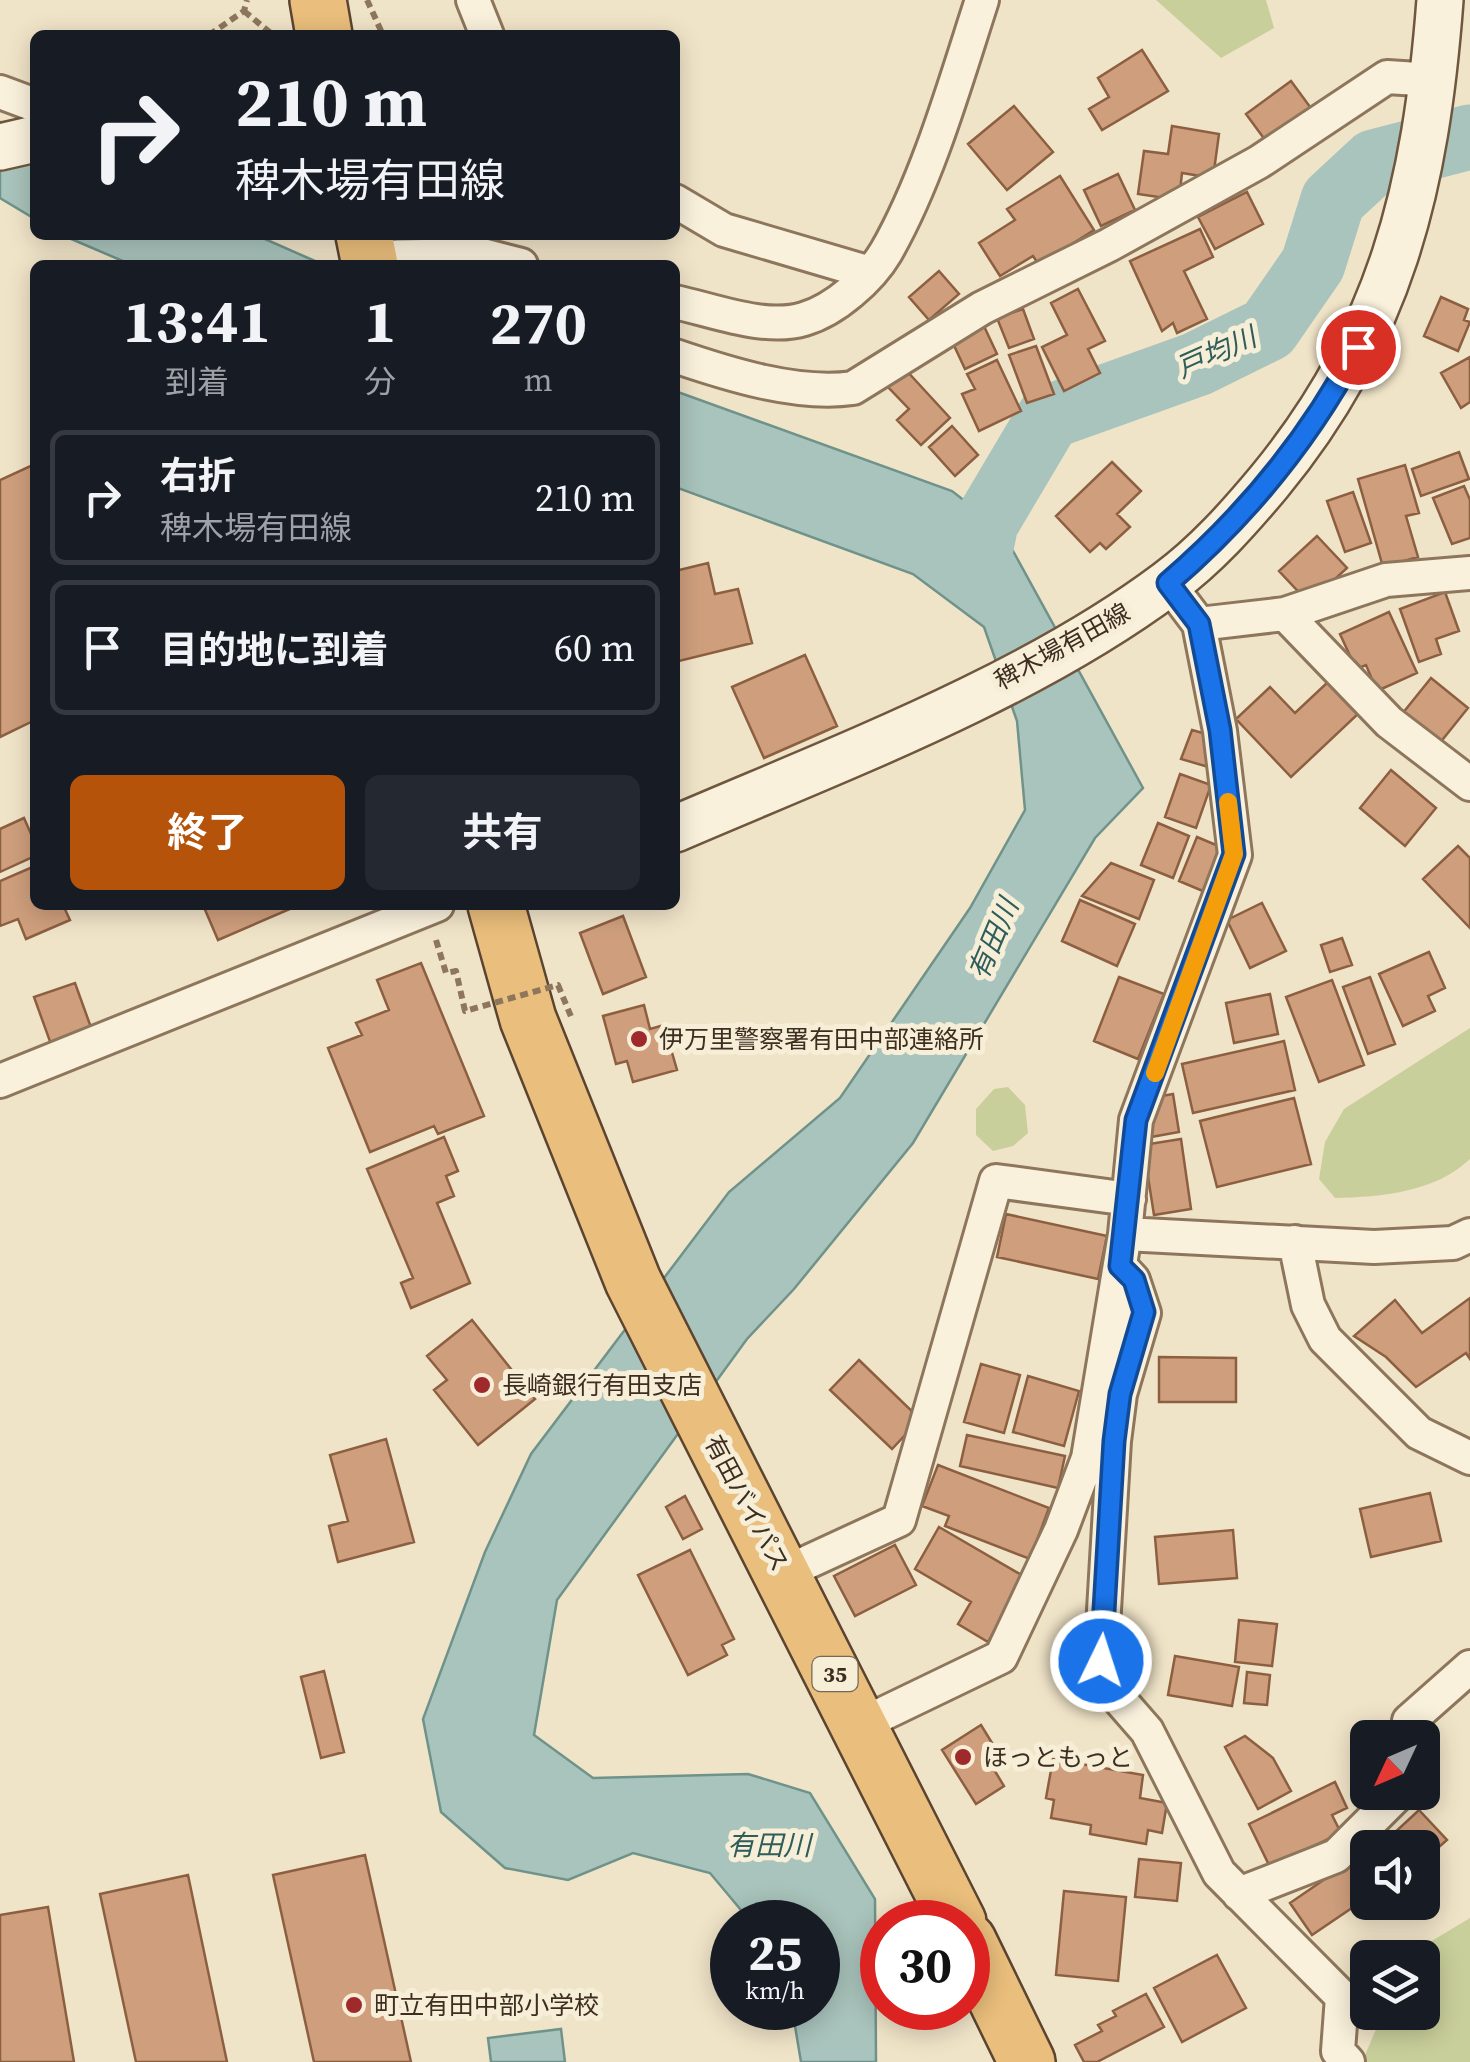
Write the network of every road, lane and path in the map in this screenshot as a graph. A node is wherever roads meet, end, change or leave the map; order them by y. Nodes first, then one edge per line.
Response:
1 (248, 0) edge
2 (318, 0) edge
3 (367, 0) edge
4 (473, 0) edge
5 (982, 0) edge
6 (1440, 0) edge
7 (244, 11) junction
8 (216, 30) edge
9 (267, 30) edge
10 (323, 30) edge
11 (381, 30) edge
12 (485, 30) edge
13 (0, 92) edge
14 (1433, 93) junction
15 (30, 104) edge
16 (30, 139) edge
17 (0, 147) edge
18 (680, 204) edge
19 (368, 252) edge
20 (502, 260) edge
21 (870, 274) junction
22 (680, 303) edge
23 (680, 358) edge
24 (1470, 573) edge
25 (1168, 583) junction
26 (1285, 614) junction
27 (1199, 624) junction
28 (1470, 784) edge
29 (680, 828) edge
30 (425, 910) edge
31 (497, 910) edge
32 (436, 940) dead end
33 (572, 1019) dead end
34 (0, 1081) edge
35 (1129, 1198) junction
36 (1470, 1235) edge
37 (1295, 1242) junction
38 (1123, 1250) junction
39 (1470, 1458) edge
40 (784, 1574) junction
41 (1470, 1667) edge
42 (1410, 1720) edge
43 (862, 1724) junction
44 (1382, 1810) edge
45 (1239, 1894) junction
46 (947, 1900) edge
47 (990, 1987) edge
48 (1026, 2062) edge
49 (1348, 2062) edge

1 - 7 path
2 - 10 highway
3 - 11 path
4 - 12 street
5 - 21 street
6 - 14 main road, 稗木場有田線
7 - 8 path
7 - 9 path
13 - 15 street
14 - 23 street
14 - 25 main road, 稗木場有田線
16 - 17 main road
18 - 21 street
19 - 20 street
21 - 22 street
24 - 26 street
25 - 27 street
25 - 29 main road, 稗木場有田線
26 - 27 street
26 - 28 street
27 - 35 street
30 - 34 street
31 - 40 highway, 有田バイパス / 35
32 - 33 path, bridge
35 - 38 street
35 - 40 street
36 - 37 street
37 - 38 street
37 - 39 street
38 - 43 street
38 - 45 street
40 - 43 highway, 有田バイパス / 35
41 - 42 street
43 - 46 highway, 有田バイパス / 35
44 - 45 street
45 - 49 street
47 - 48 highway

